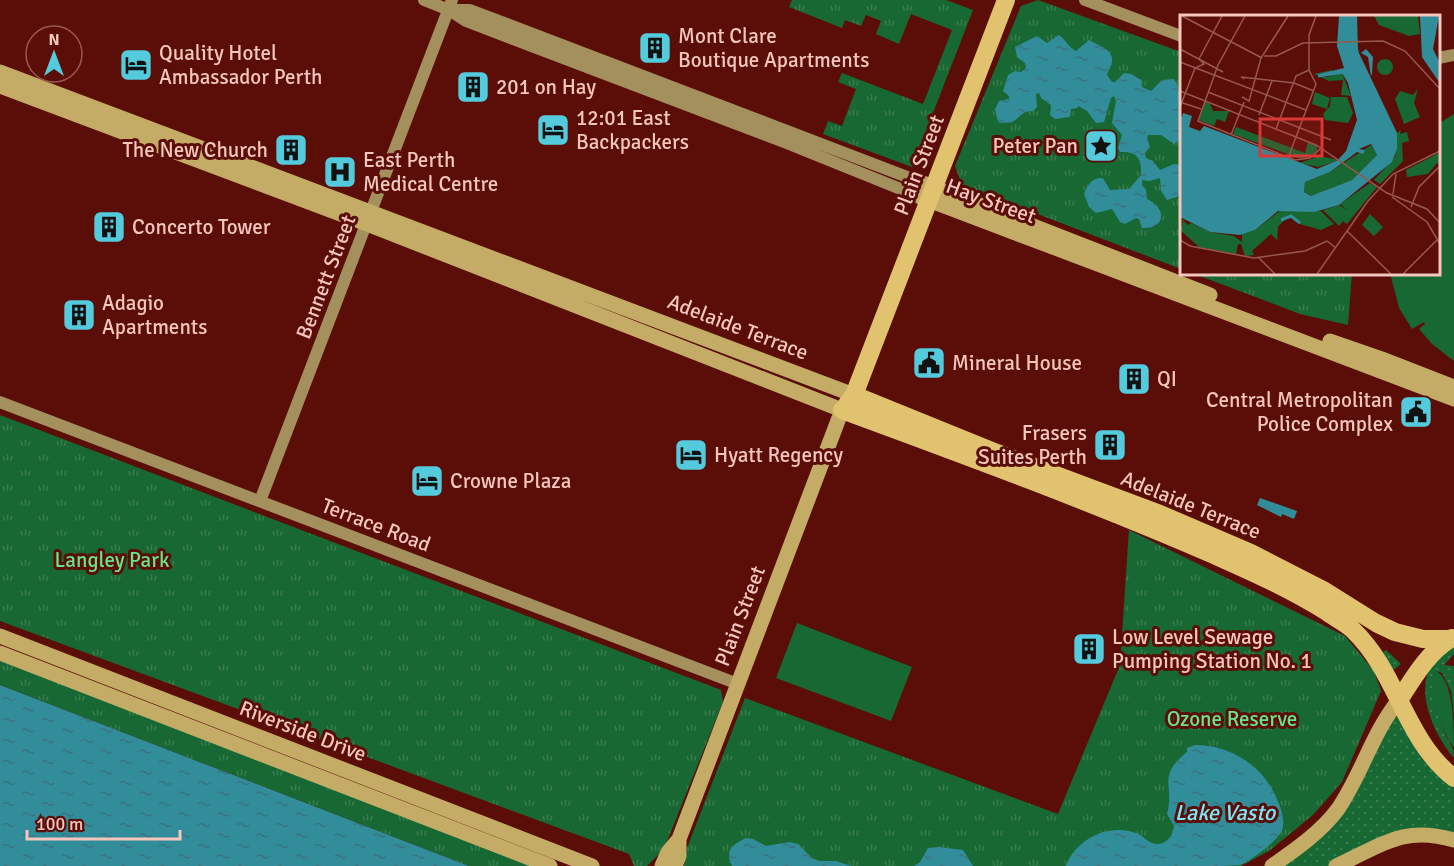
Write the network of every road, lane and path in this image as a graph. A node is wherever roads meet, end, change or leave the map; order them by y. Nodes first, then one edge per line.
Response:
1 (424, 0) edge
2 (995, 0) edge
3 (1006, 0) edge
4 (1085, 0) edge
5 (451, 5) edge
6 (1180, 36) edge
7 (1454, 48) edge
8 (1439, 50) edge
9 (1454, 55) edge
10 (1439, 58) edge
11 (0, 72) edge
12 (0, 86) edge
13 (926, 192) junction
14 (369, 219) junction
15 (1454, 387) edge
16 (846, 399) junction
17 (1454, 399) edge
18 (0, 402) edge
19 (260, 501) junction
20 (0, 636) edge
21 (1453, 637) edge
22 (0, 652) edge
23 (738, 684) junction
24 (1399, 700) junction
25 (1454, 778) edge
26 (1454, 840) edge
27 (673, 861) edge
28 (550, 866) edge
29 (592, 866) edge
30 (656, 866) edge
31 (1272, 866) edge
32 (1336, 866) edge

1 - 5 street, Hay Street
2 - 13 highway, Plain Street
3 - 13 highway, Plain Street
4 - 6 street
5 - 13 street, Hay Street
5 - 14 street, Bennett Street
7 - 8 street
9 - 10 street
11 - 14 main road, Adelaide Terrace
12 - 14 main road, Adelaide Terrace
13 - 15 main road, Hay Street
13 - 16 highway, Plain Street
13 - 17 main road, Hay Street
14 - 16 main road, Adelaide Terrace
14 - 19 street, Bennett Street
16 - 21 highway, Adelaide Terrace
16 - 23 main road, Plain Street
16 - 24 highway, Adelaide Terrace
18 - 19 street, Terrace Road
19 - 23 street, Terrace Road
20 - 29 main road, Riverside Drive
21 - 24 highway
22 - 28 main road, Riverside Drive
23 - 27 main road, Plain Street
24 - 25 highway, Adelaide Terrace
24 - 31 main road
26 - 32 main road
27 - 30 main road

